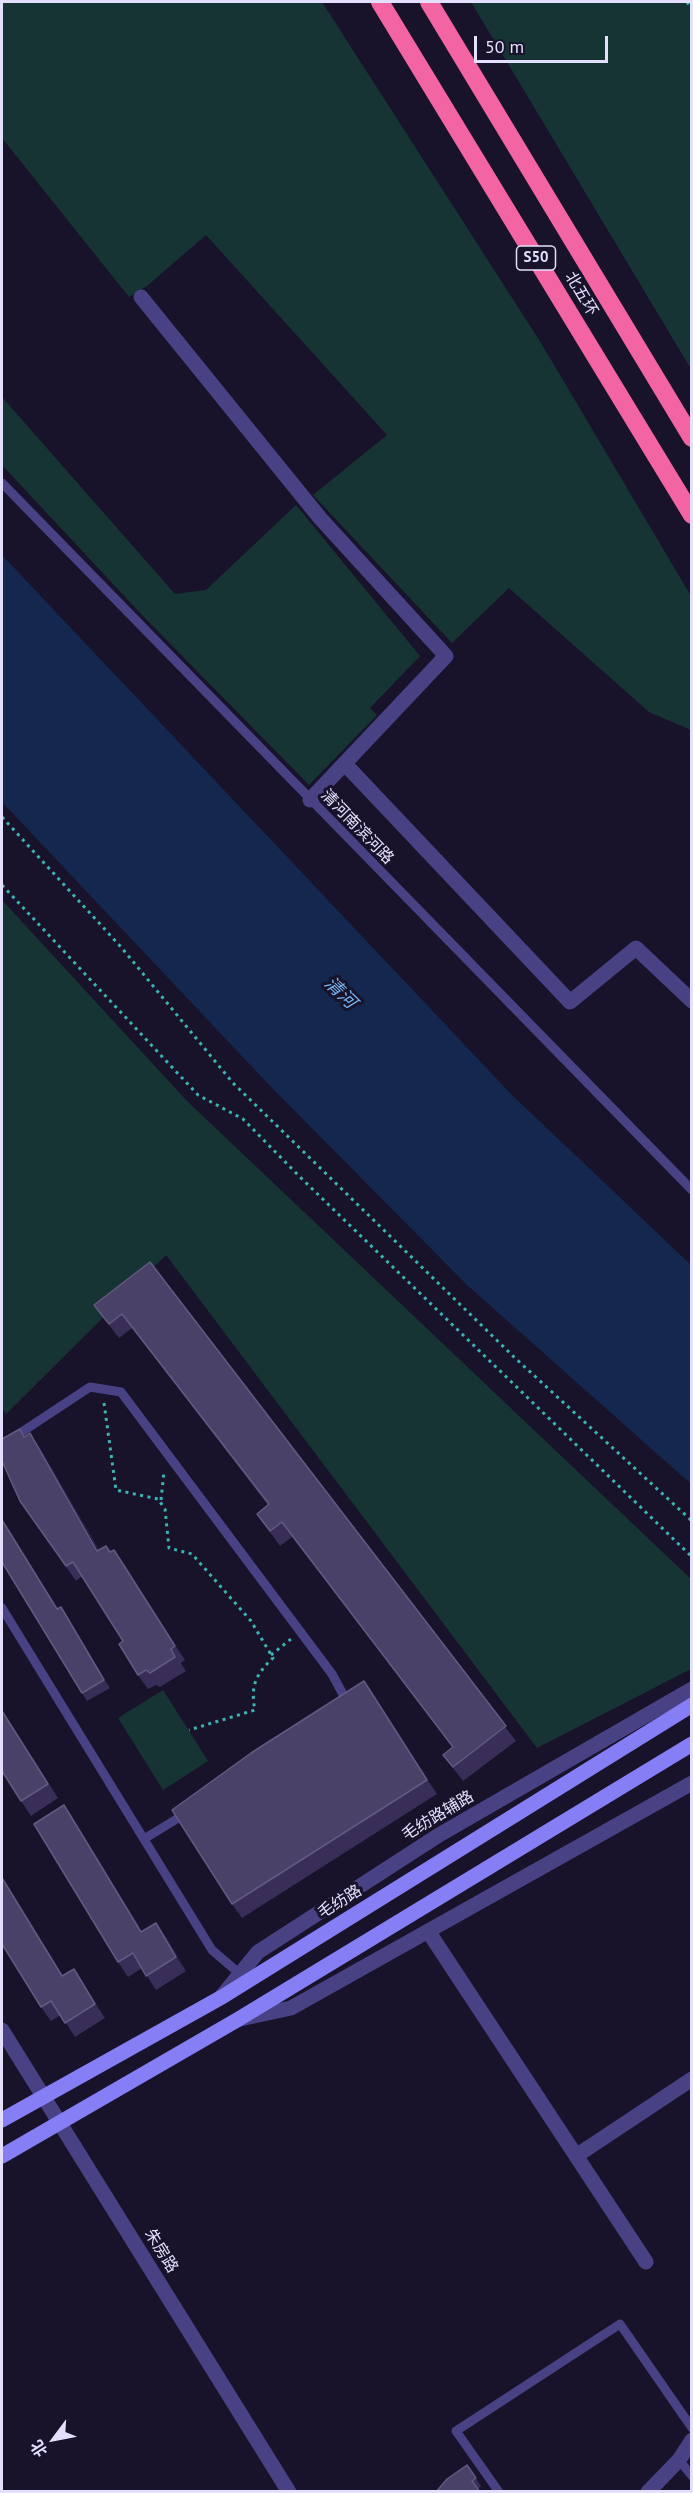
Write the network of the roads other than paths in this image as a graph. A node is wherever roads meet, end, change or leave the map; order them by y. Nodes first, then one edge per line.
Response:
1 (371, 2) edge
2 (380, 2) edge
3 (429, 2) edge
4 (443, 104) junction
5 (141, 297) dead end
6 (692, 438) edge
7 (2, 483) edge
8 (692, 515) edge
9 (345, 764) junction
10 (310, 800) junction
11 (692, 1001) edge
12 (692, 1190) edge
13 (2, 1445) edge
14 (2, 1608) edge
15 (692, 1689) edge
16 (335, 1705) edge
17 (692, 1705) edge
18 (692, 1744) edge
19 (692, 1783) edge
20 (197, 1805) edge
21 (144, 1839) junction
22 (428, 1931) junction
23 (240, 1974) junction
24 (222, 1997) junction
25 (237, 2020) junction
26 (2, 2030) edge
27 (692, 2079) edge
28 (42, 2097) junction
29 (2, 2120) edge
30 (59, 2122) junction
31 (2, 2156) edge
32 (576, 2156) junction
33 (645, 2262) dead end
34 (692, 2428) edge
35 (692, 2440) edge
36 (679, 2460) junction
37 (692, 2476) edge
38 (289, 2492) edge
39 (499, 2492) edge
40 (648, 2492) edge

1 - 4 highway
2 - 4 highway, 北五环 / S50
3 - 6 highway, 北五环 / S50
4 - 8 highway, 北五环 / S50
5 - 9 street
7 - 10 lane, 清河南滨河路
9 - 10 street
9 - 11 street
10 - 12 lane, 清河南滨河路
13 - 16 lane
14 - 21 lane
15 - 23 street, 毛纺路辅路
17 - 24 main road, 毛纺路
18 - 25 main road
19 - 22 street
20 - 21 lane
21 - 23 lane
22 - 25 street
22 - 32 street
23 - 24 street, 毛纺路辅路
24 - 28 main road, 毛纺路
25 - 30 main road
26 - 28 street, 朱房路
27 - 32 street
28 - 29 main road, 毛纺路
28 - 30 street, 朱房路
30 - 31 main road
30 - 38 street, 朱房路
32 - 33 street
34 - 39 lane
35 - 36 street
36 - 37 lane
36 - 40 street

